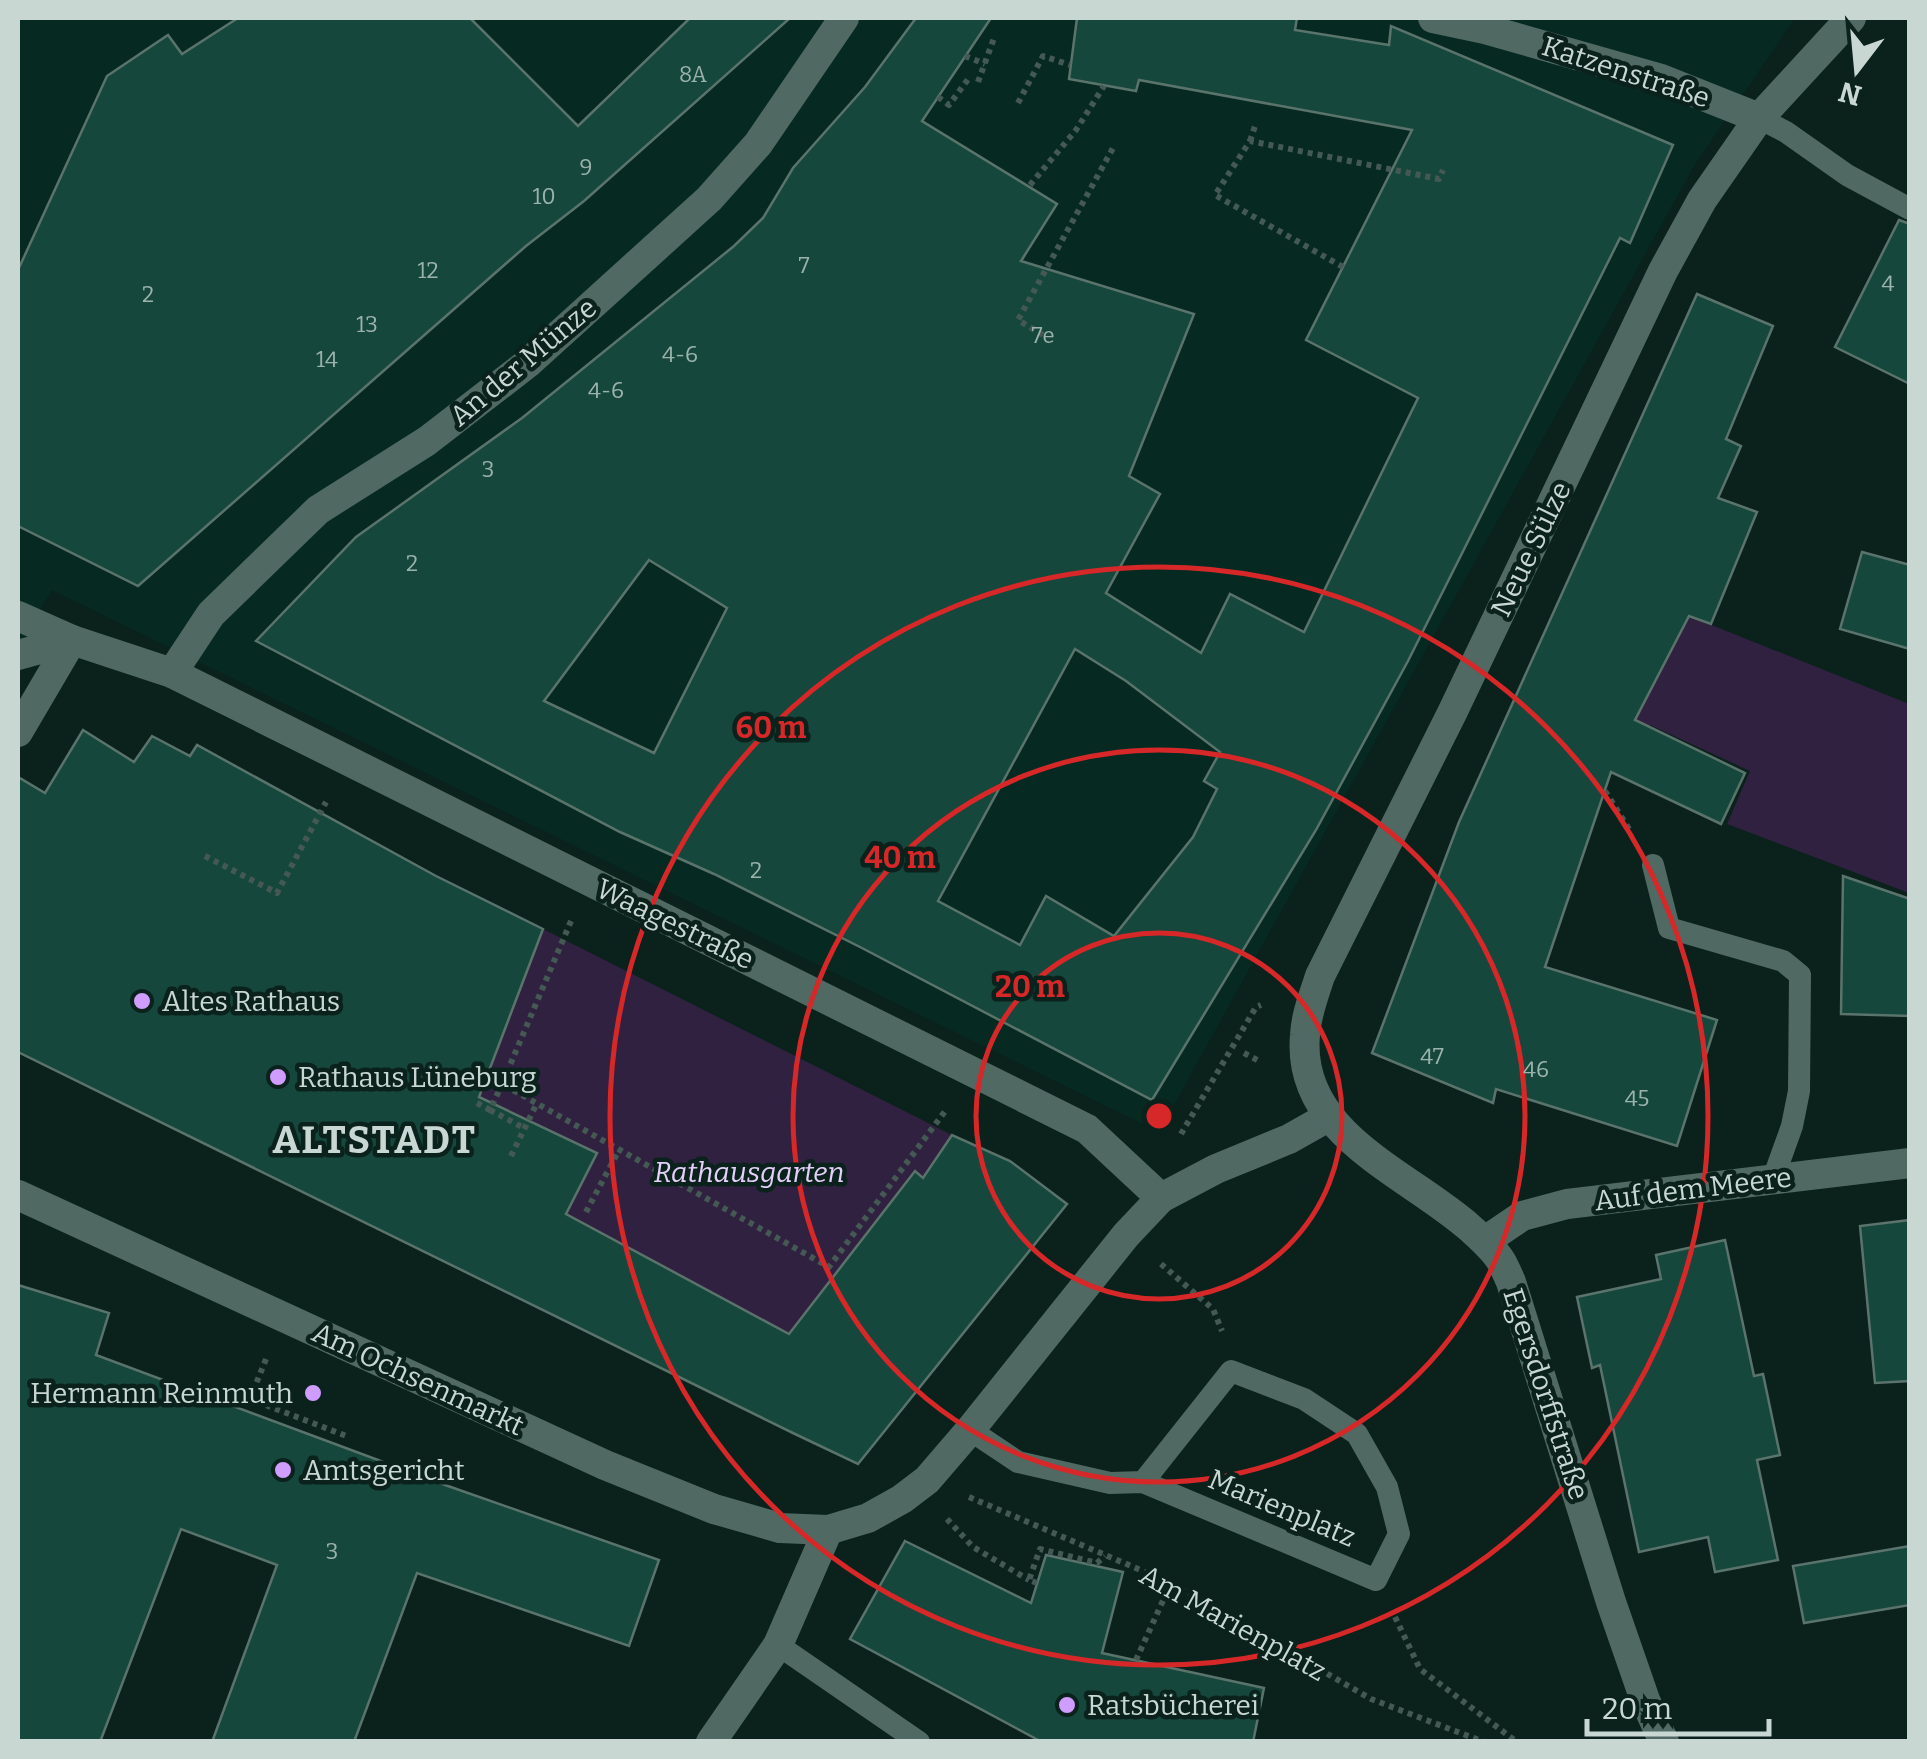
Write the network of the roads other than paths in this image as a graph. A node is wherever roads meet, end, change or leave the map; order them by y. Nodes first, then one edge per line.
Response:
1 (844, 18) edge
2 (1433, 18) edge
3 (1851, 18) edge
4 (1759, 118) junction
5 (1910, 210) edge
6 (18, 616) edge
7 (72, 640) junction
8 (18, 655) edge
9 (172, 673) junction
10 (18, 732) edge
11 (1652, 865) dead end
12 (1328, 1117) junction
13 (1910, 1163) edge
14 (1773, 1179) junction
15 (18, 1195) edge
16 (1161, 1198) junction
17 (1485, 1242) junction
18 (970, 1430) junction
19 (1142, 1482) junction
20 (828, 1530) junction
21 (778, 1645) junction
22 (711, 1742) edge
23 (919, 1742) edge
24 (1664, 1742) edge

1 - 9 street, An der Münze
2 - 4 street, Katzenstraße
3 - 4 street, Neue Sülze
4 - 5 lane
4 - 12 street, Neue Sülze
6 - 7 street, Waagestraße
7 - 8 street
7 - 9 street, Waagestraße
7 - 10 street
9 - 16 street, Waagestraße
11 - 14 lane
12 - 16 street
12 - 17 street, Egersdorffstraße
13 - 14 street, Auf dem Meere
14 - 17 street, Auf dem Meere
15 - 20 street, Am Ochsenmarkt
16 - 18 street
17 - 24 street, Egersdorffstraße
18 - 19 lane, Marienplatz
18 - 20 street
19 - 19 lane, Marienplatz
20 - 21 street
21 - 22 street
21 - 23 lane

